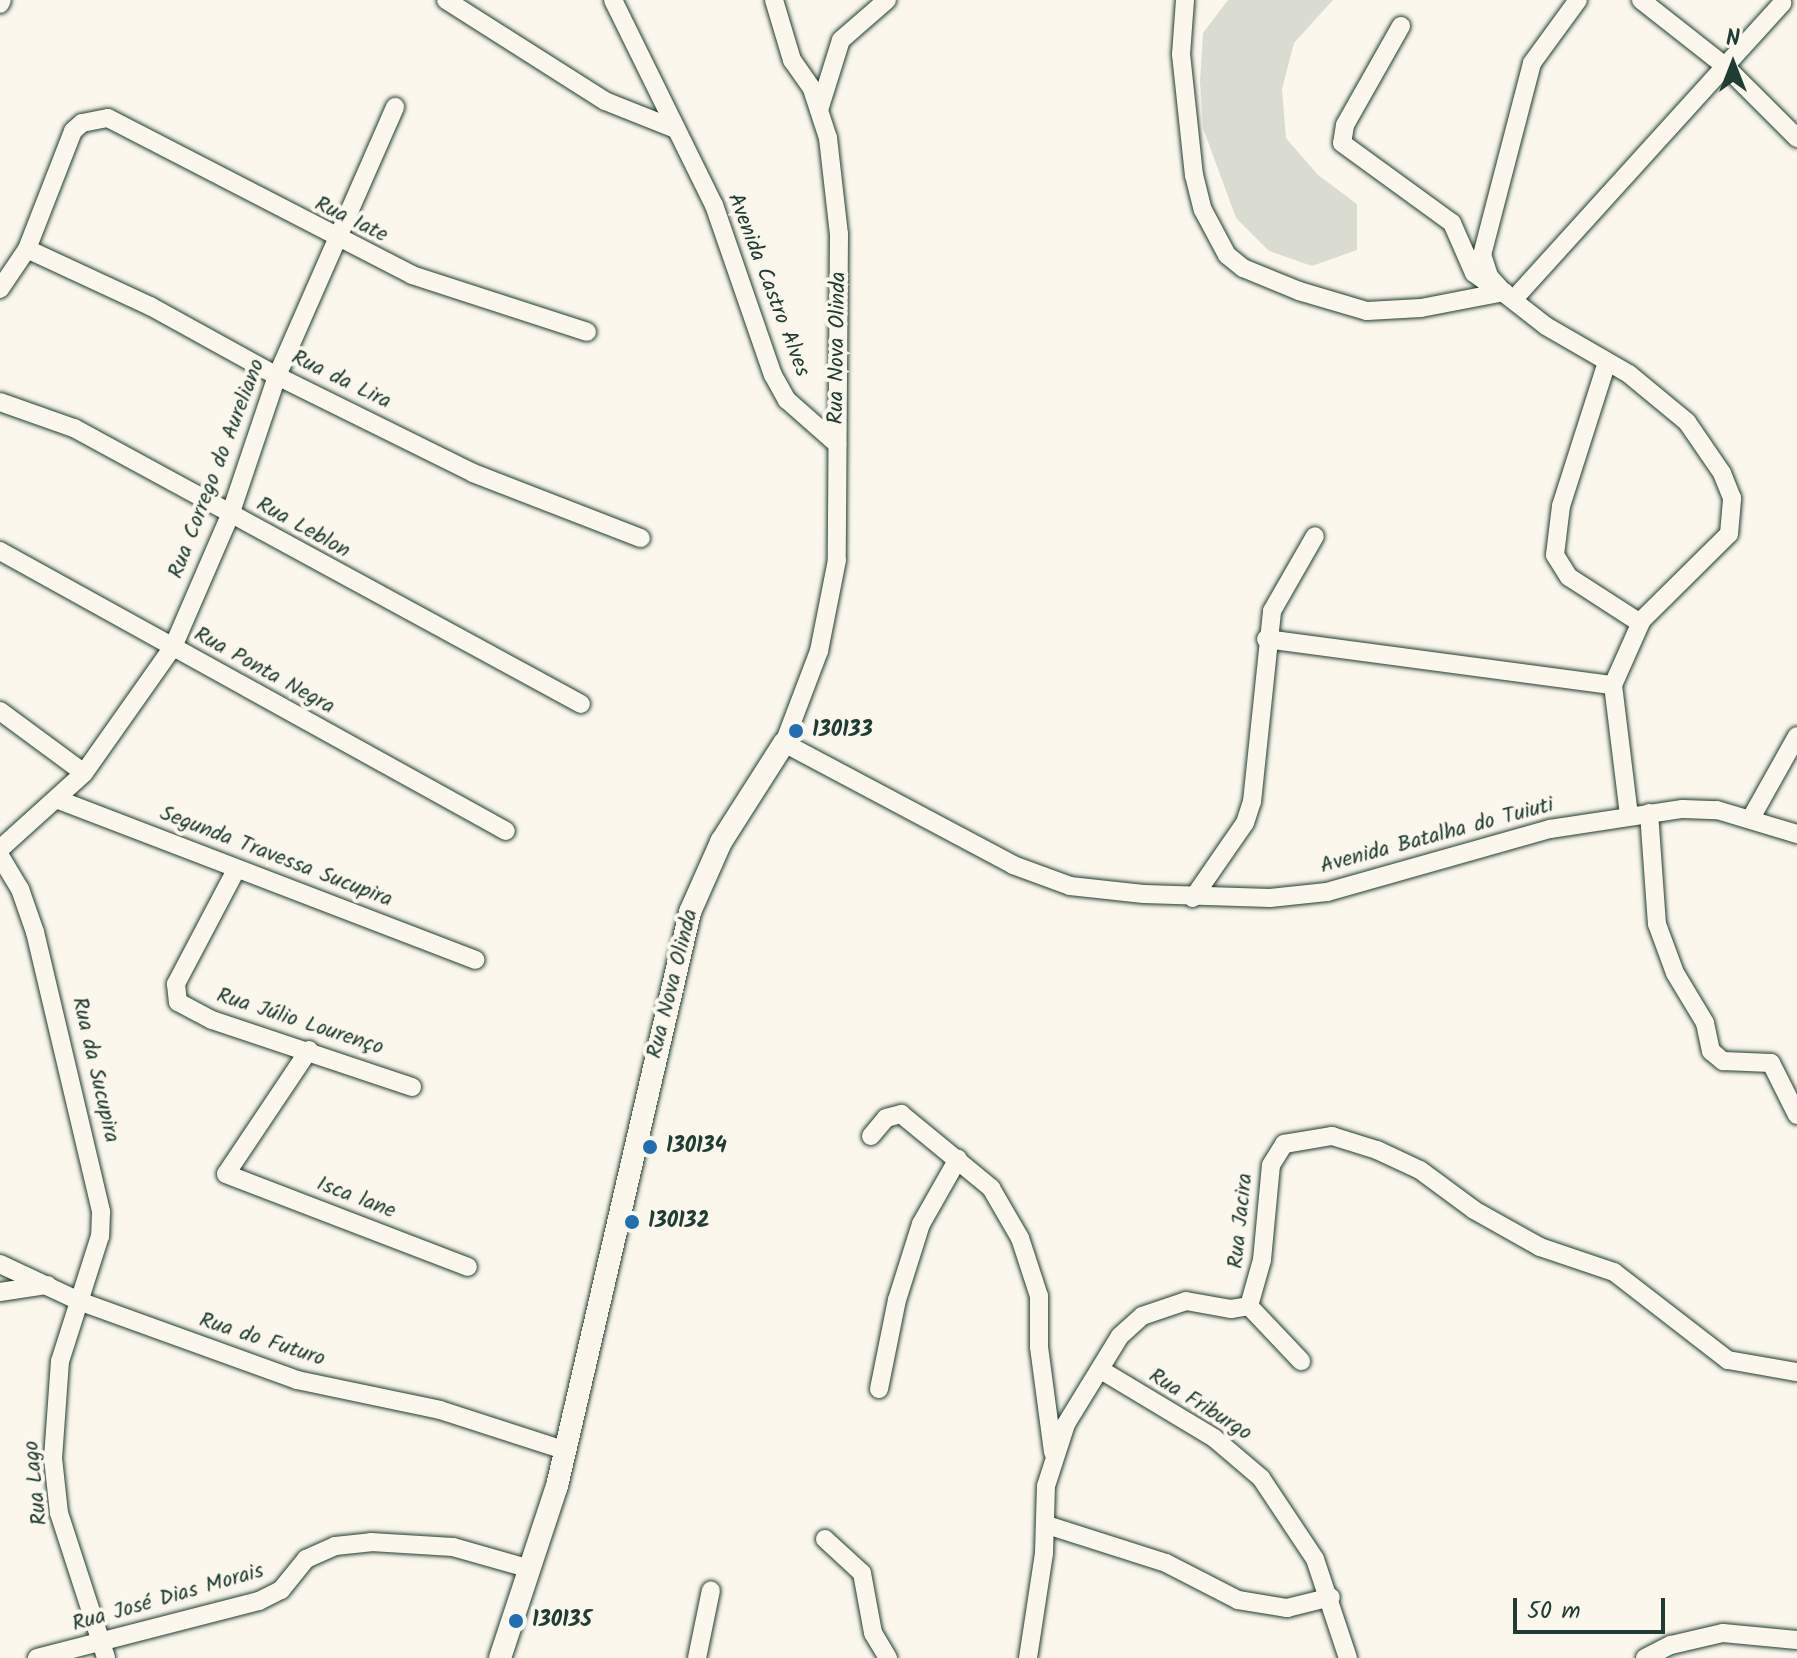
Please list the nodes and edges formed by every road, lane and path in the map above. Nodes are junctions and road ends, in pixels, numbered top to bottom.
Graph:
1 (446, 0) edge
2 (613, 0) edge
3 (774, 0) edge
4 (887, 0) edge
5 (1185, 0) edge
6 (1578, 0) edge
7 (1641, 0) edge
8 (1782, 3) dead end
9 (1401, 26) dead end
10 (1725, 66) junction
11 (395, 107) dead end
12 (819, 110) junction
13 (673, 128) junction
14 (1797, 138) edge
15 (333, 239) junction
16 (27, 249) junction
17 (0, 289) edge
18 (1506, 294) junction
19 (587, 332) dead end
20 (1607, 362) junction
21 (277, 376) junction
22 (0, 402) edge
23 (837, 444) junction
24 (230, 515) junction
25 (1315, 536) dead end
26 (641, 538) dead end
27 (0, 551) edge
28 (1640, 623) junction
29 (1266, 639) junction
30 (173, 647) junction
31 (1613, 685) junction
32 (581, 704) dead end
33 (0, 711) edge
34 (1797, 736) edge
35 (784, 743) junction
36 (84, 773) junction
37 (59, 800) junction
38 (1649, 813) junction
39 (1629, 816) junction
40 (1751, 818) junction
41 (506, 831) dead end
42 (1797, 834) edge
43 (0, 849) edge
44 (0, 856) edge
45 (236, 870) junction
46 (1193, 898) junction
47 (475, 960) dead end
48 (309, 1050) junction
49 (412, 1087) dead end
50 (1797, 1115) edge
51 (871, 1136) dead end
52 (958, 1159) junction
53 (0, 1264) edge
54 (468, 1267) dead end
55 (47, 1285) junction
56 (0, 1292) edge
57 (79, 1301) junction
58 (1249, 1306) junction
59 (1301, 1361) dead end
60 (1101, 1370) junction
61 (1797, 1372) edge
62 (879, 1389) dead end
63 (564, 1450) junction
64 (1053, 1455) junction
65 (1047, 1525) junction
66 (825, 1539) dead end
67 (531, 1569) junction
68 (711, 1590) dead end
69 (1331, 1597) junction
70 (1797, 1640) edge
71 (104, 1651) edge
72 (37, 1658) edge
73 (500, 1658) edge
74 (697, 1658) edge
75 (888, 1658) edge
76 (1028, 1658) edge
77 (1348, 1658) edge
78 (1645, 1658) edge

1 - 13 street
2 - 13 street, Avenida Castro Alves
3 - 12 street, Rua Nova Olinda
4 - 12 street
5 - 18 street
6 - 18 street
7 - 10 street
8 - 10 street
9 - 18 street
10 - 14 street
10 - 18 street
11 - 15 street, Rua Corrego do Aureliano
12 - 23 street, Rua Nova Olinda
13 - 23 street, Avenida Castro Alves
15 - 16 street, Rua Iate
15 - 19 street, Rua Iate
15 - 21 street, Rua Corrego do Aureliano
16 - 17 street
16 - 21 street, Rua da Lira
18 - 20 street
20 - 28 street
20 - 28 street
21 - 24 street, Rua Corrego do Aureliano
21 - 26 street, Rua da Lira
22 - 24 street, Rua Leblon
23 - 35 street, Rua Nova Olinda
24 - 30 street, Rua Corrego do Aureliano
24 - 32 street, Rua Leblon
25 - 29 street
27 - 30 street, Rua Ponta Negra
28 - 31 street
29 - 31 street
29 - 46 street
30 - 36 street, Rua Corrego do Aureliano
30 - 41 street, Rua Ponta Negra
31 - 39 street
33 - 36 street
34 - 40 street
35 - 46 street, Avenida Batalha do Tuiuti
35 - 63 street, Rua Nova Olinda
36 - 37 street, Rua Corrego do Aureliano
37 - 43 street, Rua Corrego do Aureliano
37 - 45 street, Segunda Travessa Sucupira
38 - 39 street, Avenida Batalha do Tuiuti
38 - 40 street, Avenida Batalha do Tuiuti
38 - 50 street
39 - 46 street, Avenida Batalha do Tuiuti
40 - 42 street, Avenida Batalha do Tuiuti
44 - 57 street, Rua da Sucupira
45 - 47 street, Segunda Travessa Sucupira
45 - 48 street, Rua Júlio Lourenço
48 - 49 street, Rua Júlio Lourenço
48 - 54 street, Isca lane
51 - 52 street
52 - 62 street
52 - 64 street
53 - 55 street, Rua do Futuro
55 - 56 street
55 - 57 street, Rua do Futuro
57 - 63 street, Rua do Futuro
57 - 71 street, Rua Lago
58 - 59 street
58 - 60 street
58 - 61 street, Rua Jacira
60 - 64 street
60 - 69 street, Rua Friburgo
63 - 67 street, Rua Nova Olinda
64 - 65 street
65 - 69 street
65 - 76 street
66 - 75 street
67 - 71 street, Rua José Dias Morais
67 - 73 street, Rua Nova Olinda
68 - 74 street
69 - 77 street, Rua Friburgo
70 - 78 street
71 - 72 street, Rua José Dias Morais

